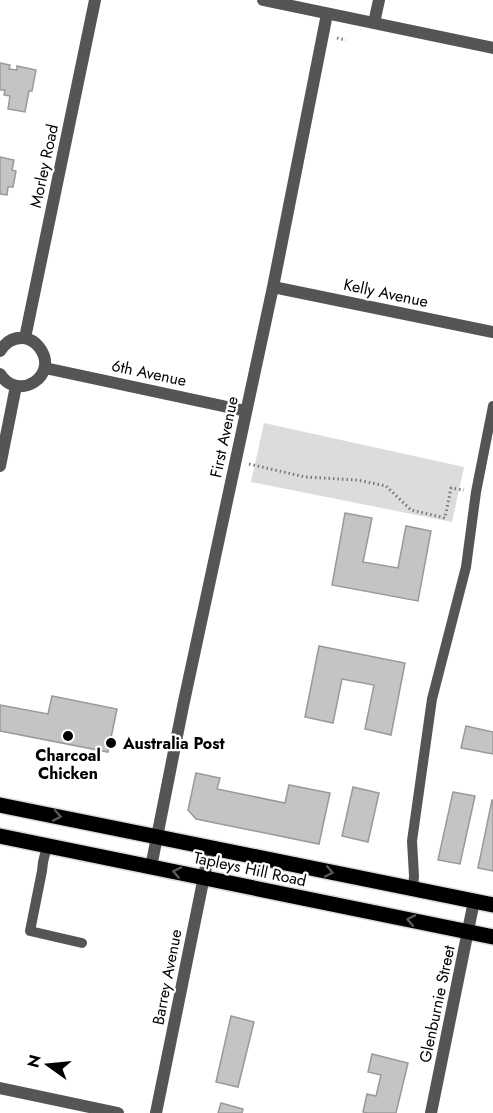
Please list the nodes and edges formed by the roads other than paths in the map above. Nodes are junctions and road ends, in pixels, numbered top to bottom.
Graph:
1 (95, 0) edge
2 (263, 0) edge
3 (379, 0) edge
4 (327, 14) junction
5 (374, 23) junction
6 (493, 48) edge
7 (273, 287) junction
8 (493, 332) edge
9 (25, 338) junction
10 (0, 351) edge
11 (45, 368) junction
12 (0, 374) edge
13 (16, 386) junction
14 (493, 406) edge
15 (246, 411) junction
16 (0, 466) edge
17 (0, 805) edge
18 (0, 836) edge
19 (157, 837) junction
20 (47, 846) junction
21 (210, 848) junction
22 (151, 867) junction
23 (204, 878) junction
24 (413, 889) junction
25 (474, 902) junction
26 (493, 905) edge
27 (469, 932) junction
28 (493, 937) edge
29 (82, 943) dead end
30 (0, 1088) edge
31 (118, 1113) edge
32 (156, 1113) edge
33 (431, 1113) edge

1 - 9 street, Morley Road
2 - 4 street
3 - 5 street
4 - 5 street
4 - 7 street, First Avenue
5 - 6 street
7 - 8 street, Kelly Avenue
7 - 15 street, First Avenue
9 - 10 street
9 - 11 street
11 - 13 street
11 - 15 street, 6th Avenue
12 - 13 street
13 - 16 street
14 - 24 lane
15 - 19 street, First Avenue
17 -> 19 main road, Tapleys Hill Road
18 - 20 main road, Tapleys Hill Road
19 - 21 main road, Tapleys Hill Road
19 - 22 street, First Avenue
20 - 22 main road, Tapleys Hill Road
20 - 29 lane
21 - 23 street, Barrey Avenue
21 -> 24 main road, Tapleys Hill Road
23 -> 22 main road, Tapleys Hill Road
27 -> 23 main road, Tapleys Hill Road
23 - 32 street, Barrey Avenue
24 - 25 main road, Tapleys Hill Road
25 - 26 main road, Tapleys Hill Road
25 - 27 street, Glenburnie Street
27 - 28 main road, Tapleys Hill Road
27 - 33 street, Glenburnie Street
30 - 31 street

